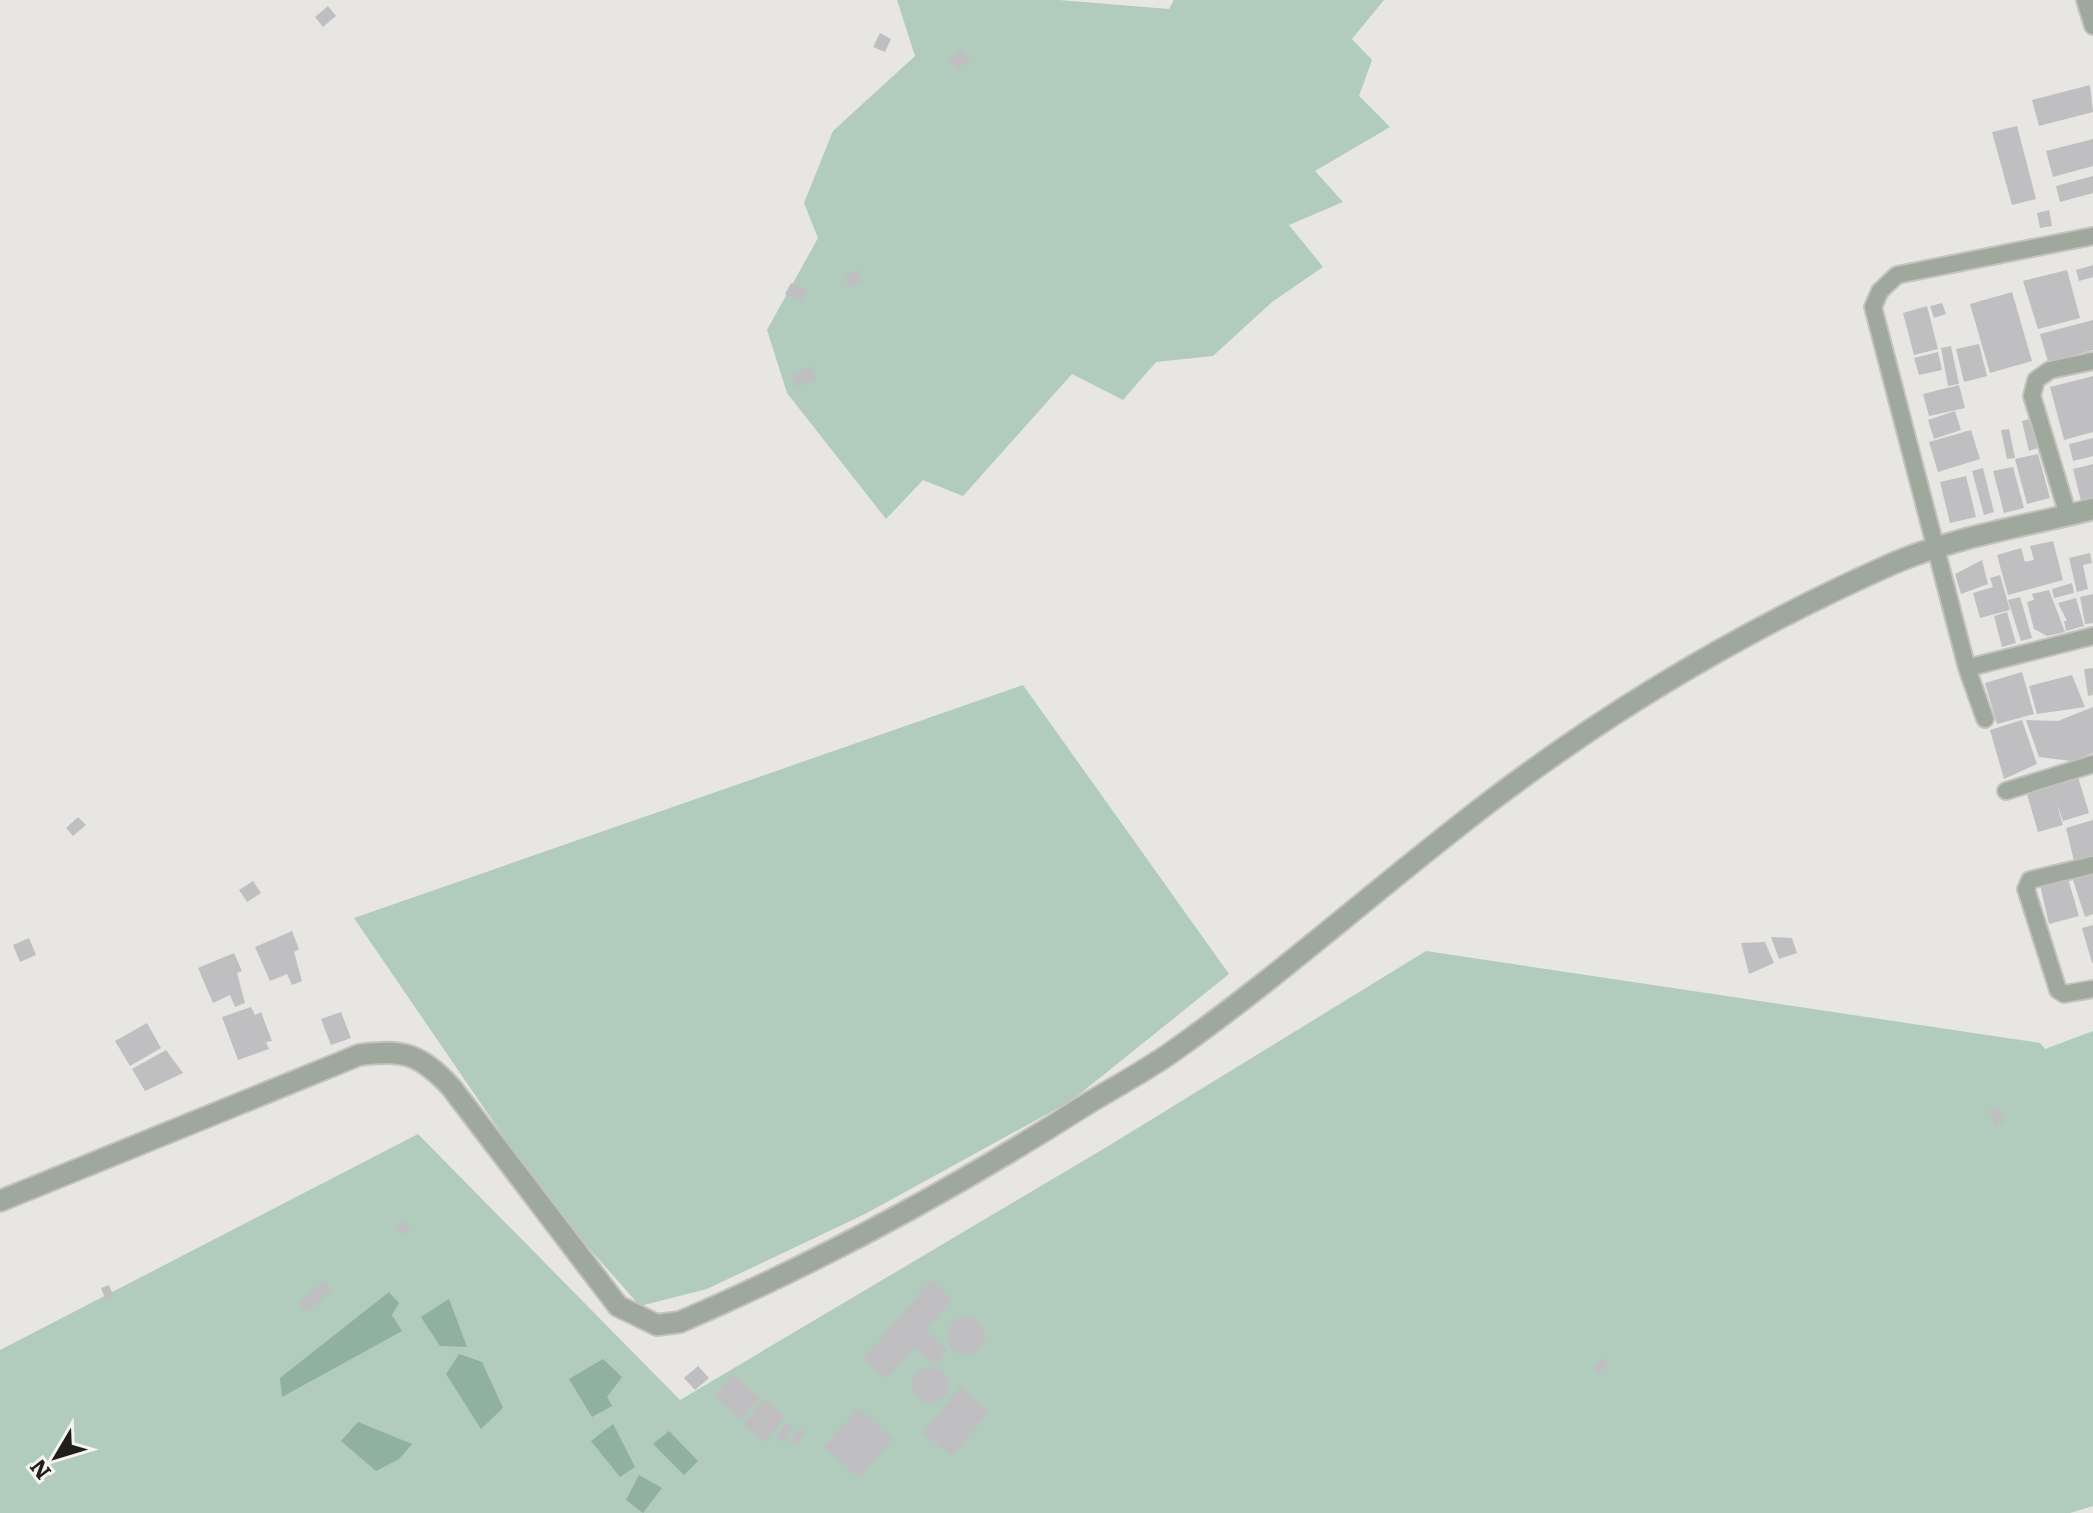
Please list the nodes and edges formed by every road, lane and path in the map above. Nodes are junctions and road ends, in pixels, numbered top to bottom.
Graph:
1 (2085, 0) edge
2 (2093, 26) edge
3 (2093, 236) edge
4 (2093, 361) edge
5 (2093, 509) edge
6 (2068, 515) junction
7 (1937, 547) junction
8 (2093, 636) edge
9 (1967, 668) junction
10 (1985, 719) dead end
11 (2093, 764) edge
12 (2006, 791) dead end
13 (2093, 865) edge
14 (2093, 989) edge
15 (0, 1201) edge

1 - 2 street
3 - 7 street
4 - 6 street
5 - 6 street
6 - 7 street
7 - 9 street
7 - 15 street
8 - 9 street
9 - 10 street
11 - 12 street
13 - 14 street

